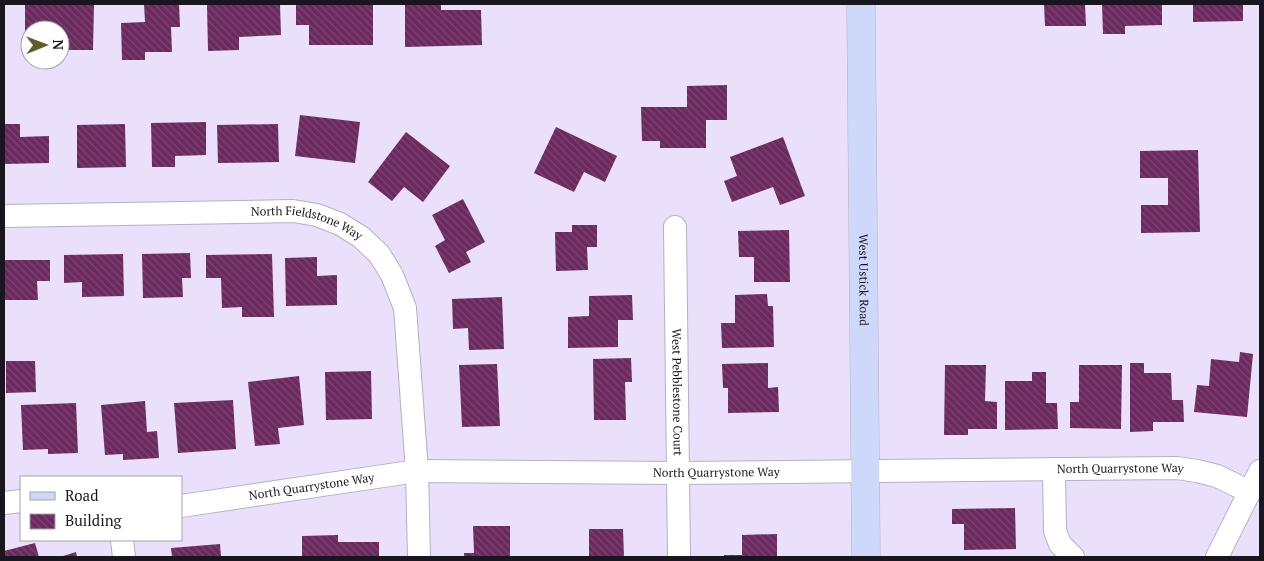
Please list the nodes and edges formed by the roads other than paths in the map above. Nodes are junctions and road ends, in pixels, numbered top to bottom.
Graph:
1 (861, 4) edge
2 (4, 216) edge
3 (675, 227) dead end
4 (1054, 469) junction
5 (417, 471) junction
6 (866, 471) junction
7 (1260, 471) edge
8 (678, 473) junction
9 (1250, 492) junction
10 (20, 501) edge
11 (4, 503) edge
12 (182, 506) edge
13 (122, 541) edge
14 (124, 557) edge
15 (419, 557) edge
16 (679, 557) edge
17 (866, 557) edge
18 (1073, 557) edge
19 (1217, 557) edge

1 - 6 main road, West Ustick Road
2 - 5 street, North Fieldstone Way
3 - 8 street, West Pebblestone Court
4 - 6 street, North Quarrystone Way
4 - 9 street, North Quarrystone Way
4 - 18 street
5 - 8 street, North Quarrystone Way
5 - 12 street, North Quarrystone Way
5 - 15 street, North Fieldstone Way
6 - 8 street, North Quarrystone Way
6 - 17 main road, West Ustick Road
7 - 9 street
8 - 16 street, West Pebblestone Court
9 - 19 street
10 - 11 street
13 - 14 street

